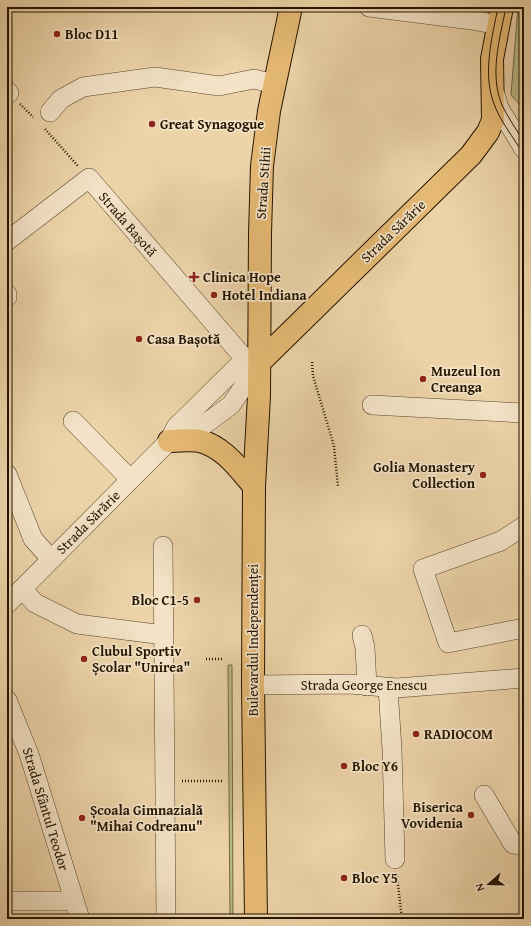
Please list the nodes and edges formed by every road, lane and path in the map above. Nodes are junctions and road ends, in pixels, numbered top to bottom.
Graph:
1 (291, 7) edge
2 (369, 7) edge
3 (500, 16) edge
4 (274, 84) junction
5 (492, 84) junction
6 (8, 92) edge
7 (43, 119) junction
8 (524, 149) edge
9 (89, 178) junction
10 (7, 241) edge
11 (252, 360) junction
12 (312, 362) dead end
13 (372, 405) dead end
14 (524, 413) edge
15 (73, 421) dead end
16 (169, 441) junction
17 (7, 474) edge
18 (130, 479) junction
19 (254, 486) junction
20 (338, 487) dead end
21 (524, 526) edge
22 (163, 546) dead end
23 (51, 559) junction
24 (22, 589) junction
25 (7, 604) edge
26 (524, 628) edge
27 (164, 635) junction
28 (362, 635) dead end
29 (206, 659) dead end
30 (222, 659) dead end
31 (524, 678) edge
32 (253, 684) junction
33 (367, 686) junction
34 (388, 688) junction
35 (7, 700) edge
36 (166, 780) junction
37 (224, 781) dead end
38 (484, 795) dead end
39 (524, 846) edge
40 (395, 859) joint
41 (7, 901) edge
42 (74, 901) junction
43 (80, 919) edge
44 (166, 919) edge
45 (256, 919) edge
46 (402, 919) edge

1 - 4 main road, Strada Stihii
2 - 3 street
3 - 5 main road, Strada Sărărie
4 - 7 street
4 - 11 main road, Strada Stihii
5 - 8 street
5 - 11 main road, Strada Sărărie
6 - 7 path, Strada Bașotă
7 - 9 path, Strada Bașotă
9 - 10 street
9 - 11 street, Strada Bașotă
11 - 16 street, Strada Sărărie
11 - 19 main road, Bulevardul Independenței
12 - 20 path
13 - 14 street
15 - 18 street
16 - 18 street, Strada Sărărie
16 - 19 main road
17 - 23 street
18 - 23 street, Strada Sărărie
19 - 32 main road, Bulevardul Independenței
21 - 26 street
22 - 27 street
23 - 24 street, Strada Sărărie
24 - 25 street, Strada Sărărie
24 - 27 street
27 - 36 street
28 - 33 street
29 - 30 path
31 - 34 street, Strada George Enescu
32 - 33 street, Strada George Enescu
32 - 45 main road, Bulevardul Independenței
33 - 34 street, Strada George Enescu
34 - 40 street
35 - 42 street, Strada Sfântul Teodor
36 - 37 path
36 - 44 street
38 - 39 street
40 - 46 path
41 - 42 street
42 - 43 street, Strada Sfântul Teodor

